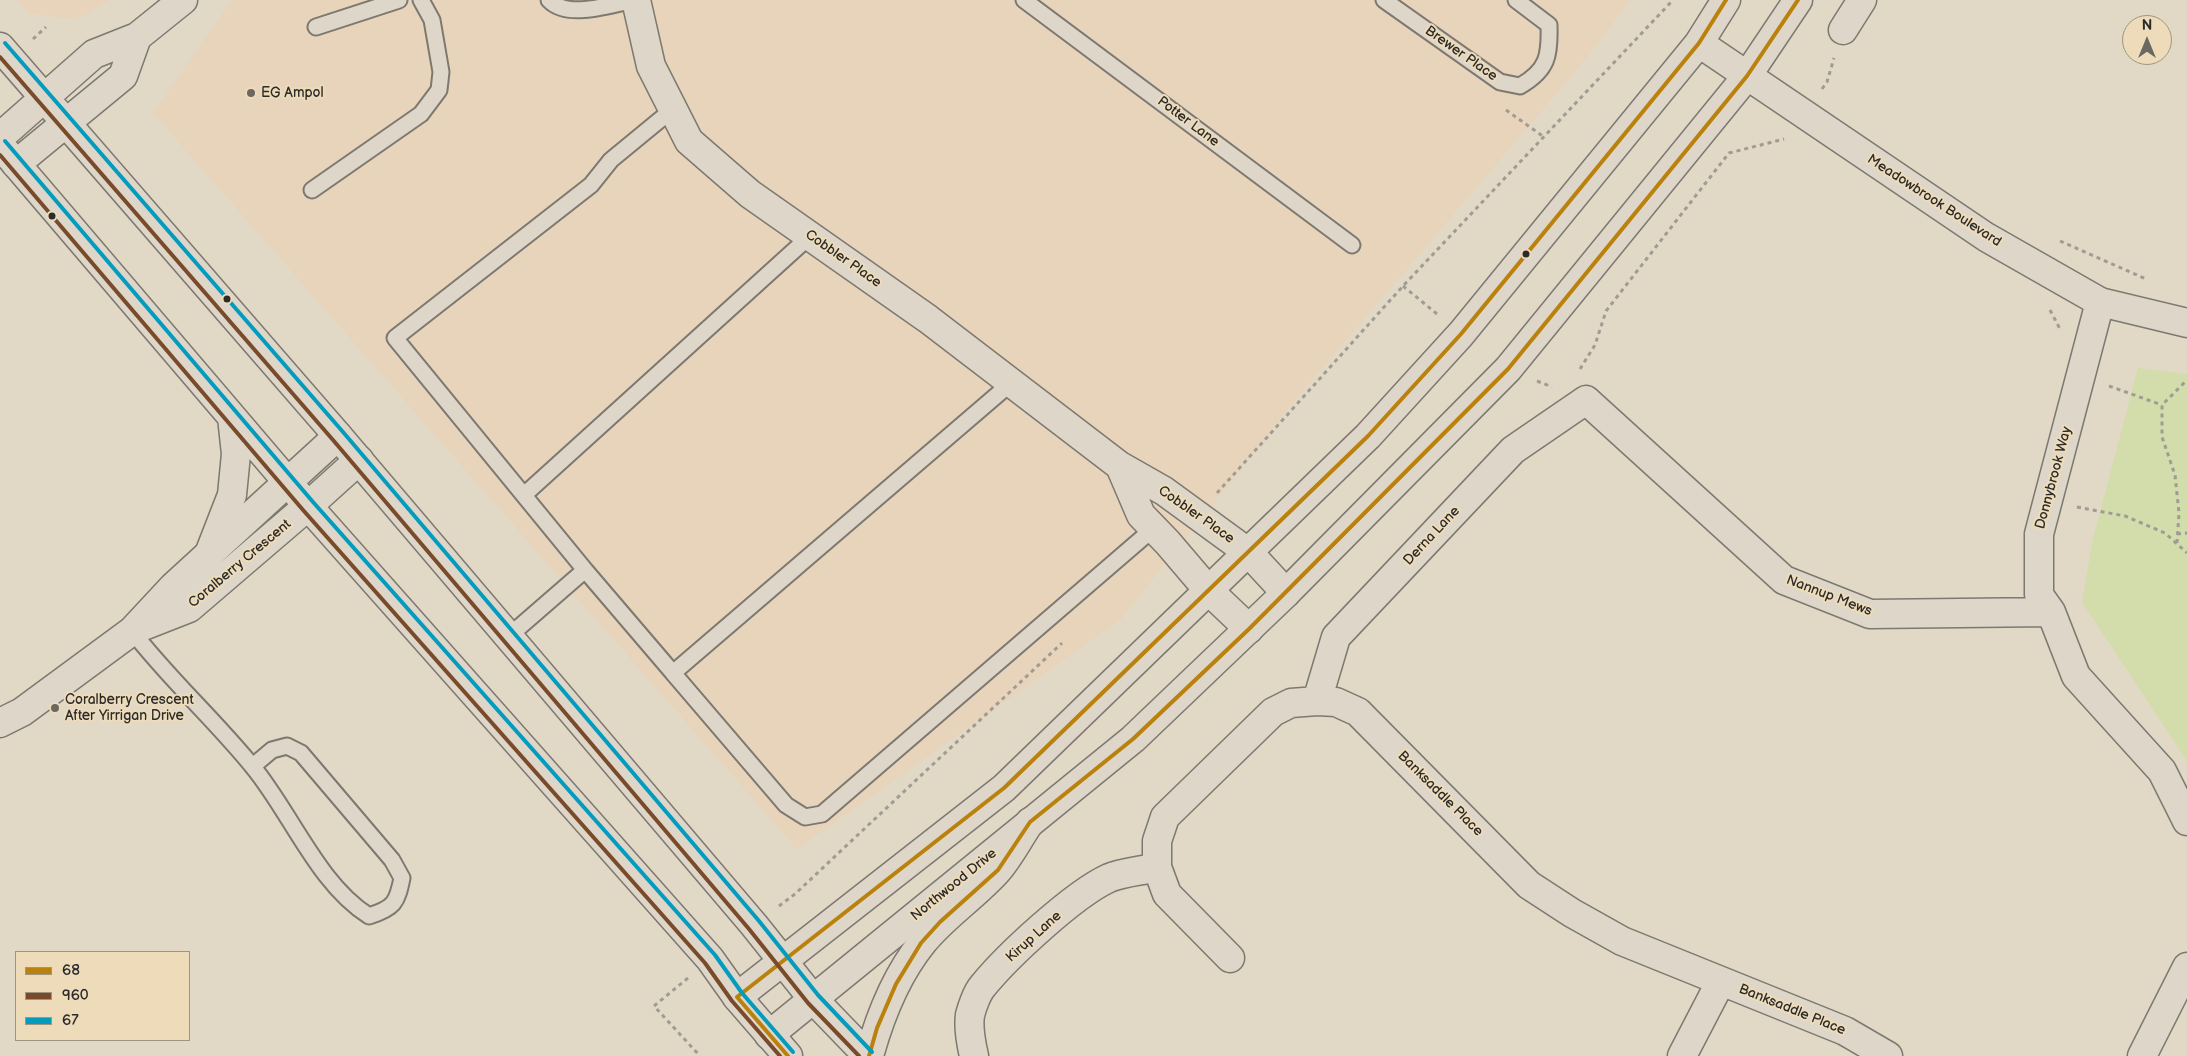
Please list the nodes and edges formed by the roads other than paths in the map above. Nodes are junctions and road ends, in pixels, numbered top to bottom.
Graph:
1 (183, 0) edge
2 (399, 0) edge
3 (422, 0) edge
4 (549, 0) edge
5 (635, 0) edge
6 (1024, 0) edge
7 (1384, 0) edge
8 (1516, 0) edge
9 (1726, 0) edge
10 (1798, 0) edge
11 (1862, 0) edge
12 (316, 27) dead end
13 (1843, 30) dead end
14 (137, 37) junction
15 (1699, 43) junction
16 (0, 47) edge
17 (1747, 76) junction
18 (45, 99) junction
19 (673, 109) junction
20 (66, 122) junction
21 (0, 138) edge
22 (8, 155) edge
23 (312, 190) dead end
24 (810, 236) junction
25 (1352, 245) dead end
26 (2100, 302) junction
27 (2187, 323) edge
28 (1011, 383) junction
29 (1581, 388) joint
30 (232, 417) junction
31 (338, 436) junction
32 (359, 460) junction
33 (1120, 466) junction
34 (287, 482) junction
35 (524, 496) junction
36 (308, 506) junction
37 (1154, 528) junction
38 (1249, 553) junction
39 (209, 554) junction
40 (585, 570) junction
41 (1208, 590) junction
42 (1286, 593) junction
43 (2051, 612) junction
44 (1248, 629) junction
45 (132, 631) junction
46 (509, 636) junction
47 (673, 673) junction
48 (1317, 701) junction
49 (0, 724) edge
50 (252, 766) junction
51 (2187, 821) edge
52 (1030, 822) junction
53 (1157, 867) junction
54 (1230, 958) dead end
55 (782, 961) junction
56 (2187, 967) edge
57 (1721, 981) junction
58 (737, 996) junction
59 (813, 999) junction
60 (769, 1035) junction
61 (2139, 1053) edge
62 (788, 1056) edge
63 (869, 1056) edge
64 (974, 1056) edge
65 (1682, 1056) edge
66 (1888, 1056) edge

1 - 14 street
2 - 12 lane
3 - 23 lane
4 - 5 lane
5 - 19 street, Cobbler Place
6 - 25 lane, Potter Lane
7 - 8 lane, Brewer Place
9 - 15 street
10 - 17 street, Northwood Drive
11 - 13 street
14 - 18 street
14 - 20 street
15 - 17 street, Meadowbrook Boulevard
15 - 38 street
16 - 18 street
17 - 26 street, Meadowbrook Boulevard
17 - 42 street, Northwood Drive
18 - 20 street
18 - 21 street
19 - 24 street, Cobbler Place
19 - 35 lane
20 - 22 street
20 - 31 street
22 - 30 street
24 - 28 street, Cobbler Place
24 - 35 lane
26 - 27 street, Meadowbrook Boulevard
26 - 43 street, Donnybrook Way
28 - 33 street, Cobbler Place
28 - 47 lane
29 - 43 street, Nannup Mews
29 - 48 street, Derna Lane
30 - 34 street
30 - 39 street
31 - 32 street
31 - 34 street, Coralberry Crescent
32 - 36 street, Coralberry Crescent
32 - 46 street
33 - 37 street, Cobbler Place
33 - 38 street, Cobbler Place
34 - 36 street
34 - 39 street, Coralberry Crescent
35 - 40 lane
36 - 45 street, Coralberry Crescent
36 - 58 street
37 - 41 street, Cobbler Place
37 - 47 lane
38 - 41 street
38 - 42 street, Cobbler Place
39 - 45 street, Coralberry Crescent
40 - 46 lane
40 - 47 lane
41 - 44 street, Cobbler Place
41 - 55 street
42 - 44 street, Northwood Drive
43 - 51 street, Donnybrook Way
44 - 52 street, Northwood Drive
45 - 49 street, Coralberry Crescent
45 - 50 lane
46 - 55 street
48 - 53 street, Banksaddle Place
48 - 57 street, Banksaddle Place
50 - 50 lane
52 - 59 street, Northwood Drive
52 - 63 street
53 - 54 street, Banksaddle Place
53 - 64 street, Kirup Lane
55 - 58 street
55 - 59 street
56 - 61 street
57 - 65 street
57 - 66 street, Banksaddle Place
58 - 60 street
59 - 60 street, Northwood Drive
59 - 63 street
60 - 62 street

